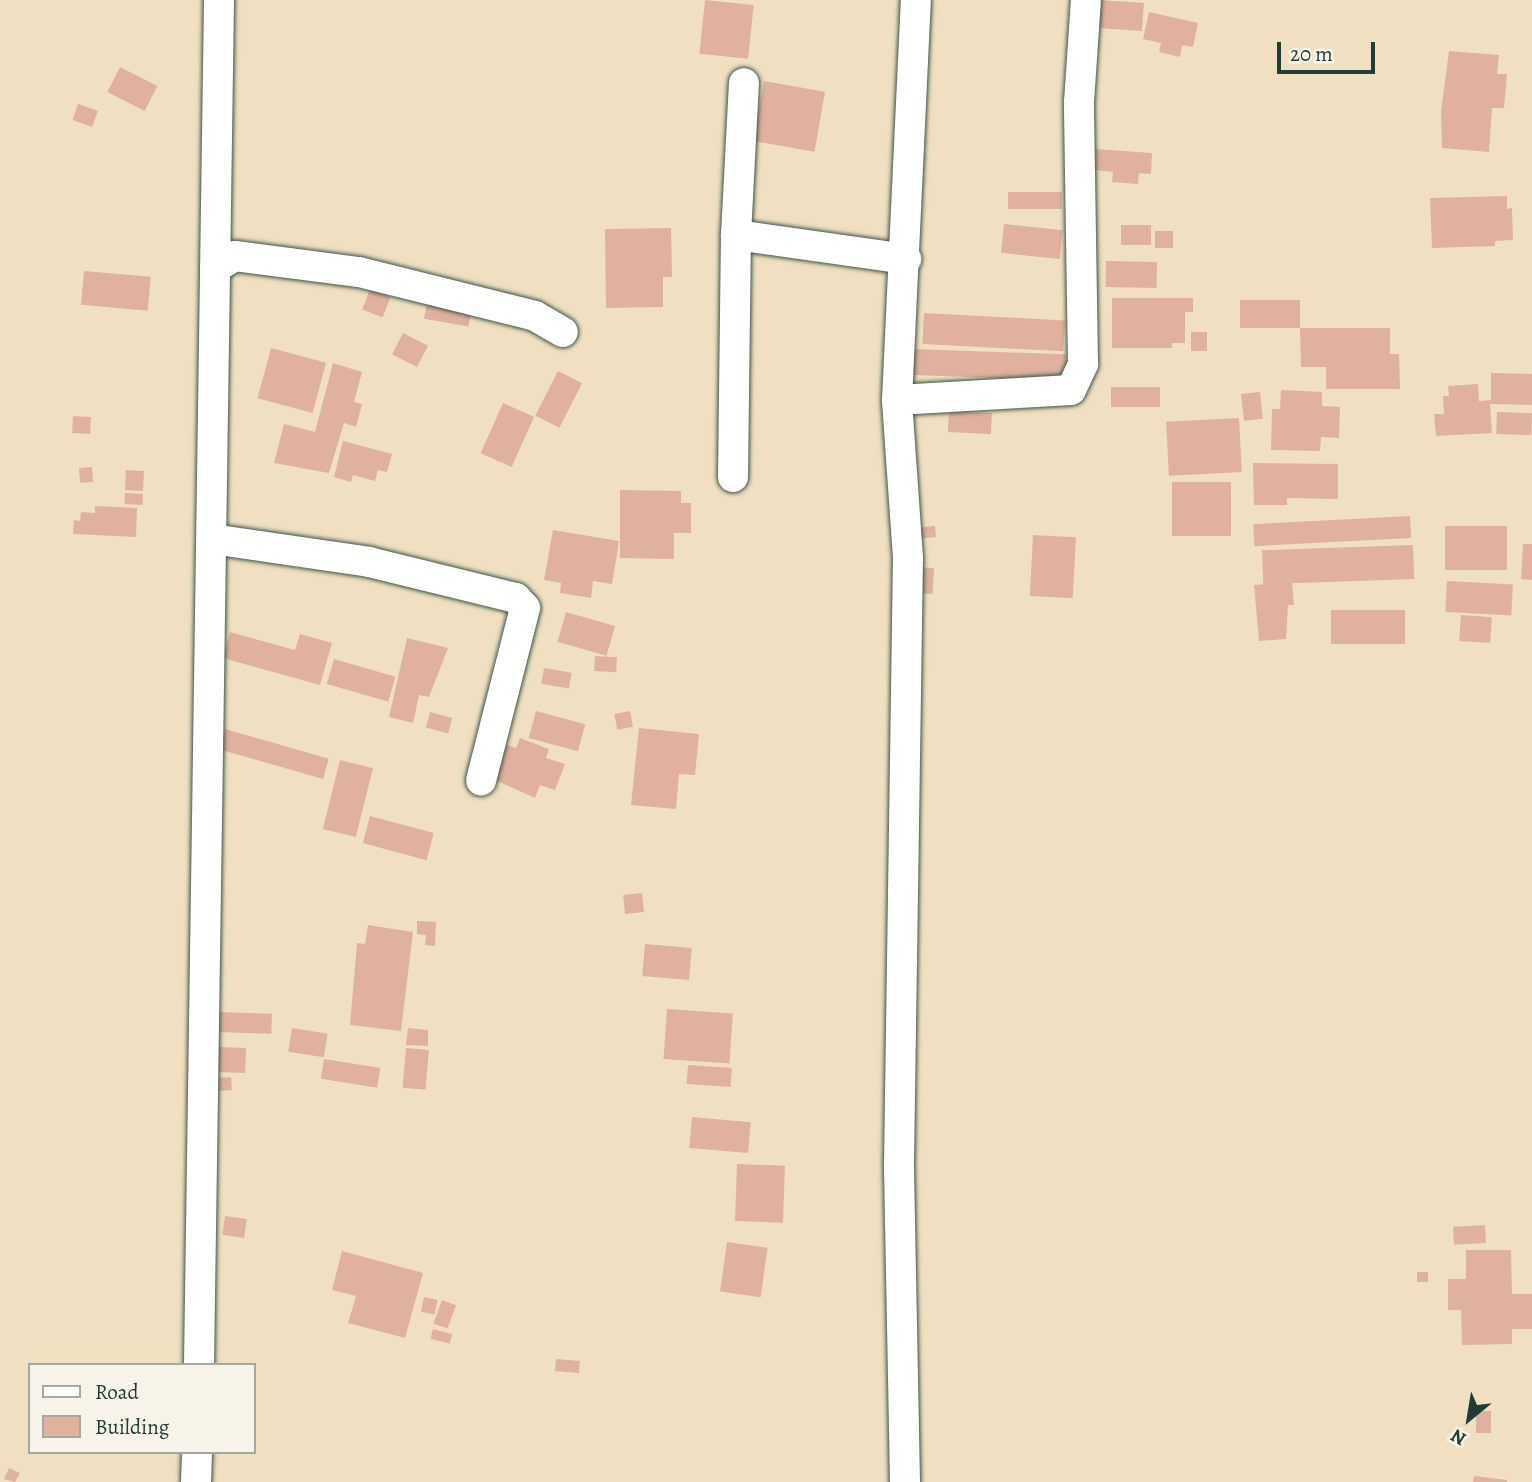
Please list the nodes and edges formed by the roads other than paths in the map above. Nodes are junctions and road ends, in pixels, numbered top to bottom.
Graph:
1 (219, 0) edge
2 (916, 0) edge
3 (1086, 0) edge
4 (744, 83) dead end
5 (736, 235) junction
6 (906, 259) junction
7 (215, 268) junction
8 (563, 332) dead end
9 (897, 400) junction
10 (733, 477) dead end
11 (212, 539) junction
12 (481, 780) dead end
13 (199, 1363) edge
14 (197, 1454) edge
15 (196, 1482) edge
16 (905, 1482) edge

1 - 7 street
2 - 6 street
3 - 9 street
4 - 5 street
5 - 6 street
5 - 10 street
6 - 9 street
7 - 8 street
7 - 11 street
9 - 16 street
11 - 12 street
11 - 13 street
14 - 15 street

